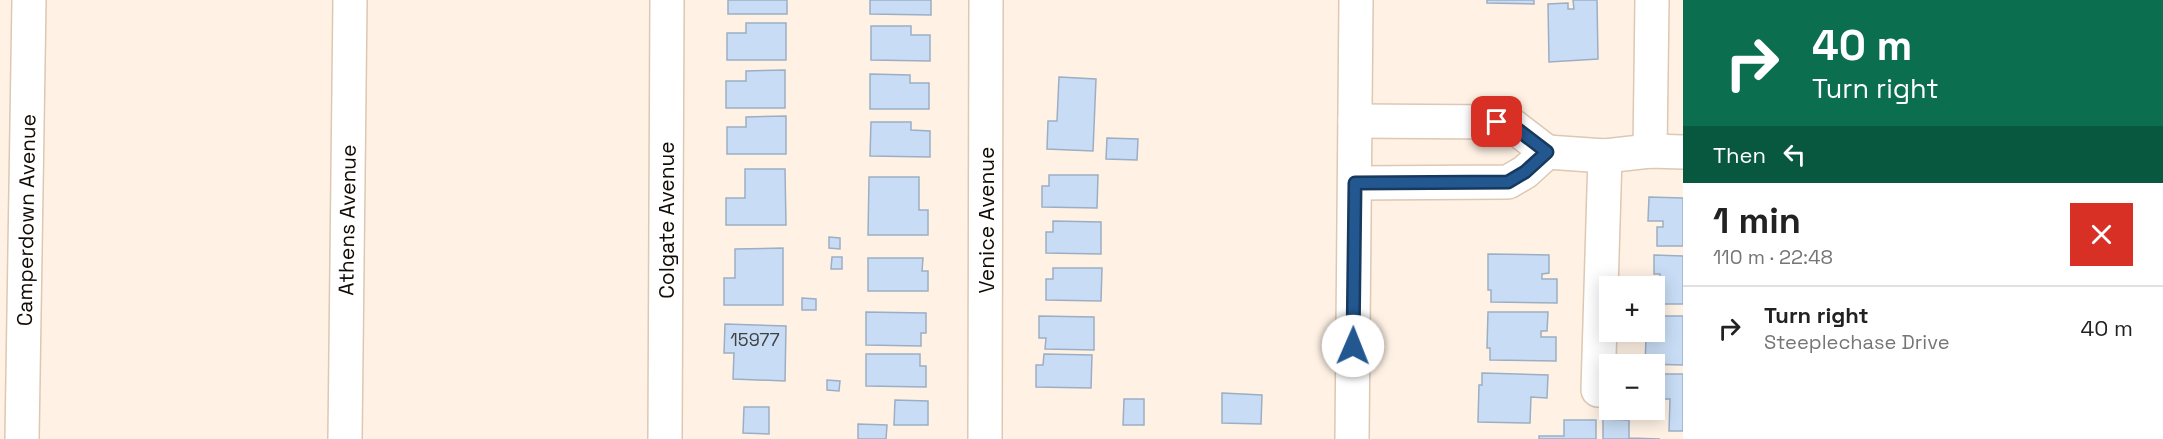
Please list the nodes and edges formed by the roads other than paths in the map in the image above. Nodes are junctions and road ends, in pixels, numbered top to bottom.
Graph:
1 (29, 0) edge
2 (350, 0) edge
3 (667, 0) edge
4 (986, 0) edge
5 (1356, 0) edge
6 (1652, 0) edge
7 (1355, 121) junction
8 (1650, 151) junction
9 (1547, 152) junction
10 (1683, 152) edge
11 (1605, 156) junction
12 (1355, 183) junction
13 (1598, 390) dead end
14 (22, 439) edge
15 (345, 439) edge
16 (666, 439) edge
17 (985, 439) edge
18 (1352, 439) edge

1 - 14 street, Camperdown Avenue
2 - 15 street, Athens Avenue
3 - 16 street, Colgate Avenue
4 - 17 street, Venice Avenue
5 - 7 street
6 - 8 street
7 - 9 street
7 - 12 street
8 - 10 street
8 - 11 street
9 - 11 street
9 - 12 street
11 - 13 street
12 - 18 street

